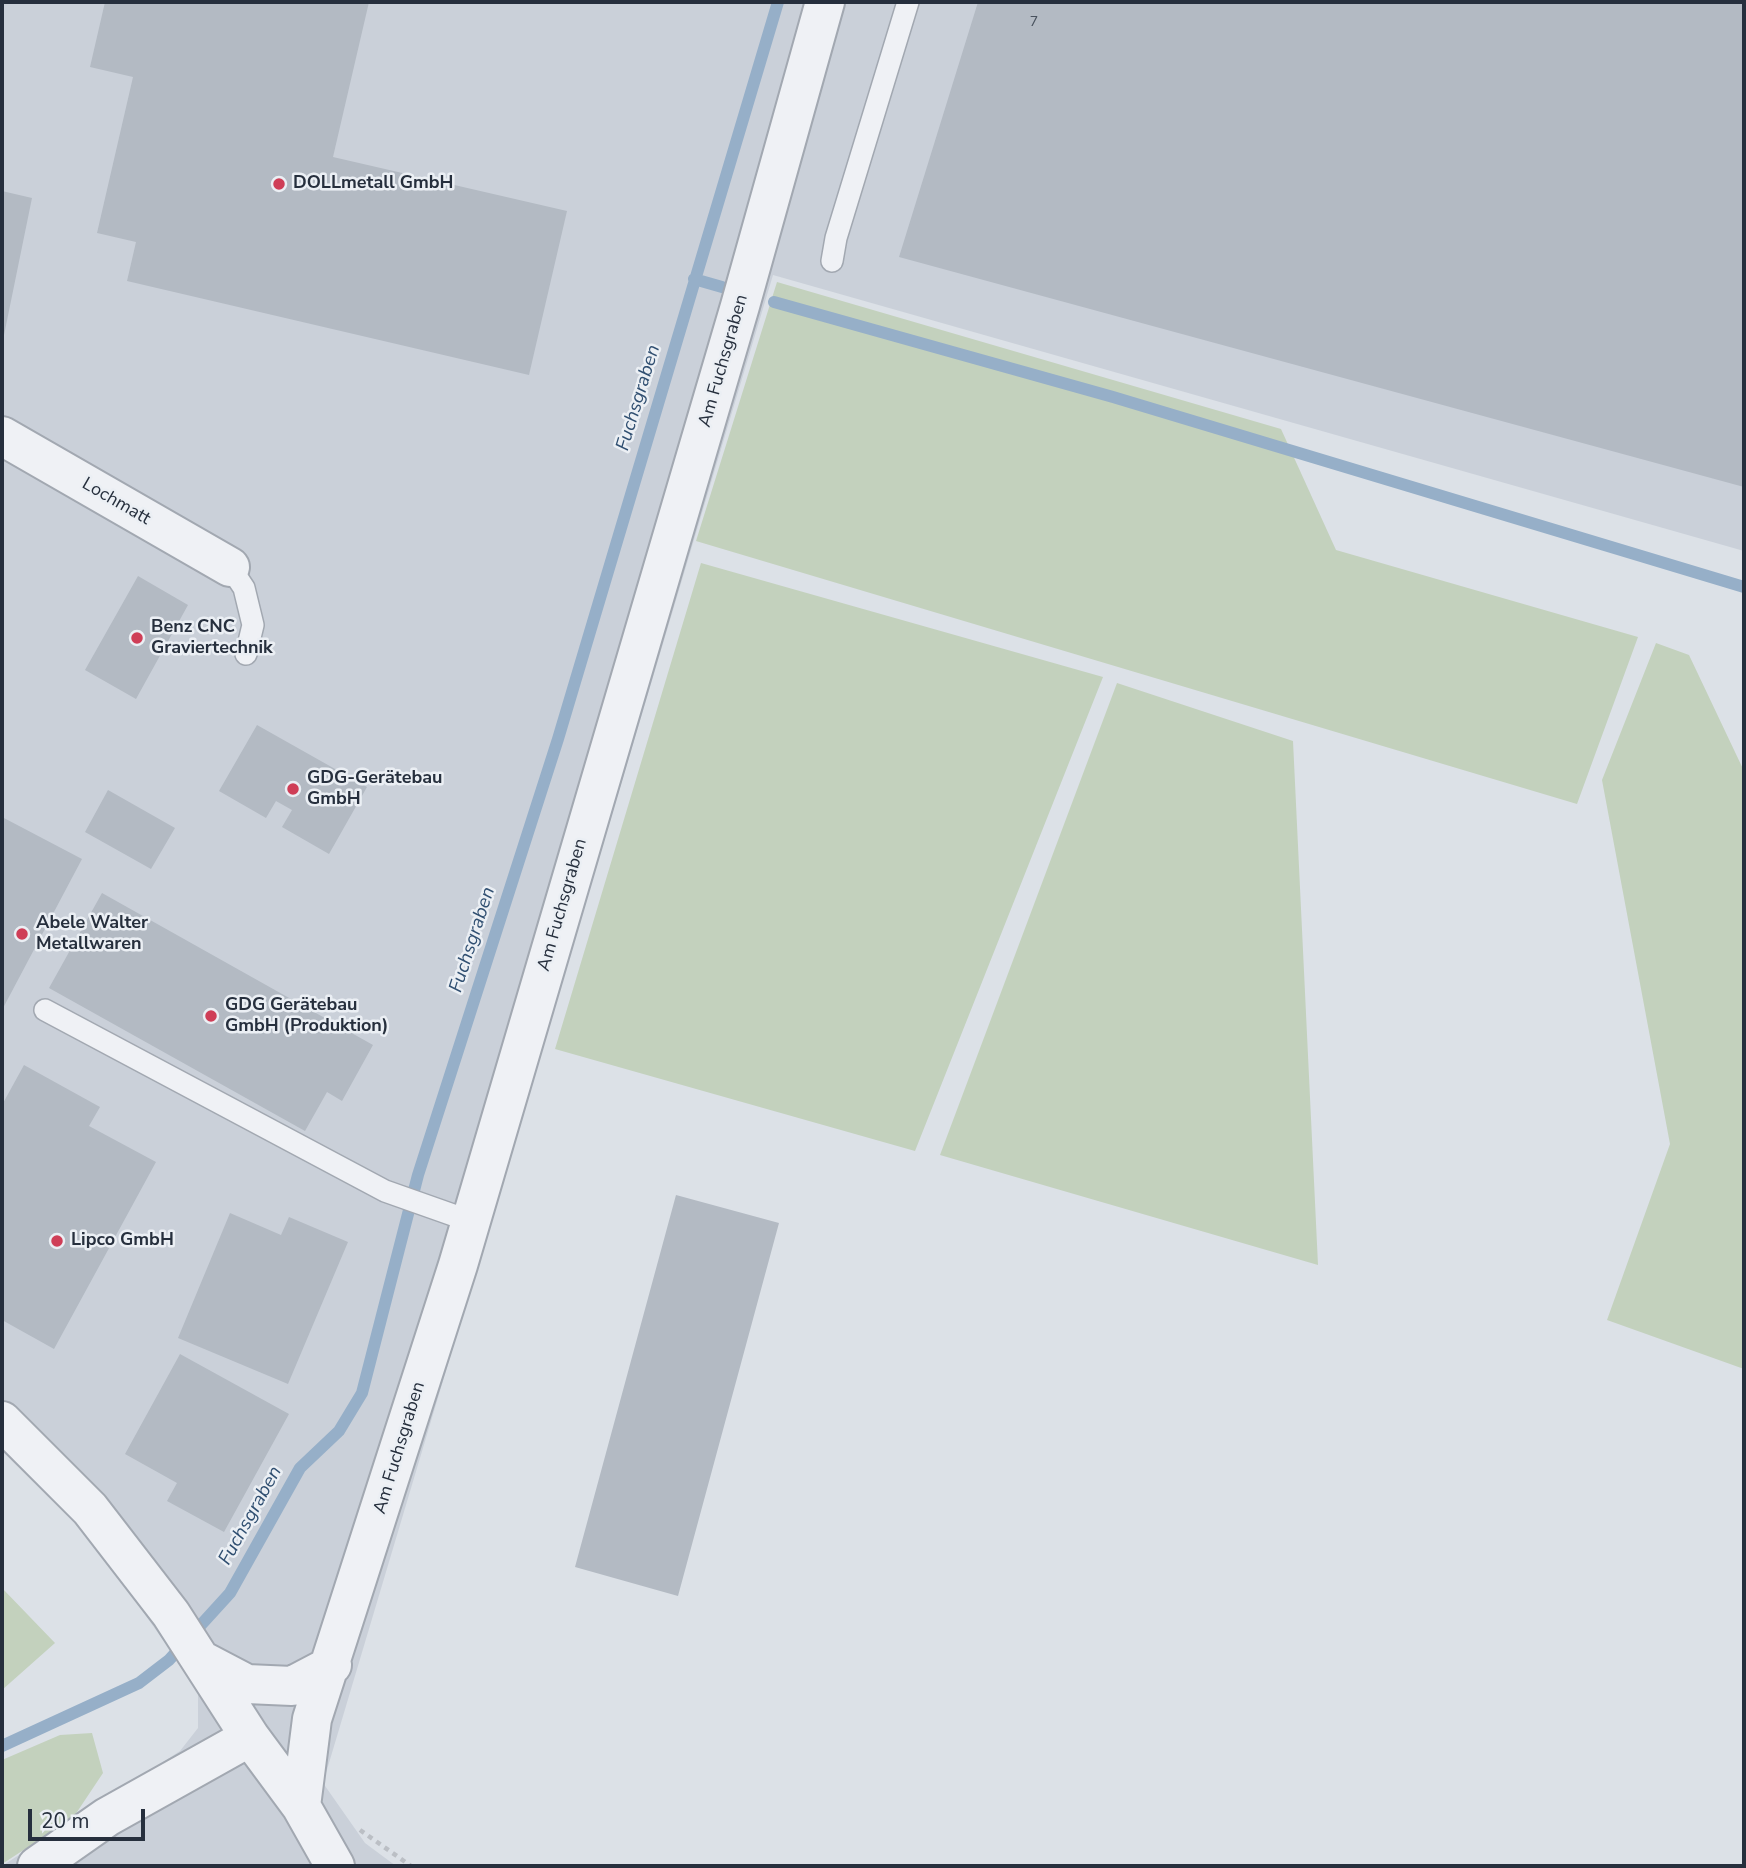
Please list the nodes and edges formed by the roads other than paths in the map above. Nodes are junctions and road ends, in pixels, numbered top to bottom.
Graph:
1 (825, 2) edge
2 (908, 2) edge
3 (832, 261) dead end
4 (2, 436) edge
5 (230, 567) joint
6 (246, 654) dead end
7 (45, 1010) dead end
8 (470, 1221) junction
9 (2, 1421) edge
10 (205, 1662) junction
11 (332, 1665) junction
12 (250, 1737) junction
13 (300, 1806) junction
14 (37, 1866) edge
15 (335, 1866) edge

1 - 8 street, Am Fuchsgraben
2 - 3 lane
4 - 5 street, Lochmatt
5 - 6 lane
7 - 8 lane
8 - 11 street, Am Fuchsgraben
9 - 10 street
10 - 11 street
10 - 12 street
11 - 13 street, Am Fuchsgraben
12 - 13 street
12 - 14 street
13 - 15 street

